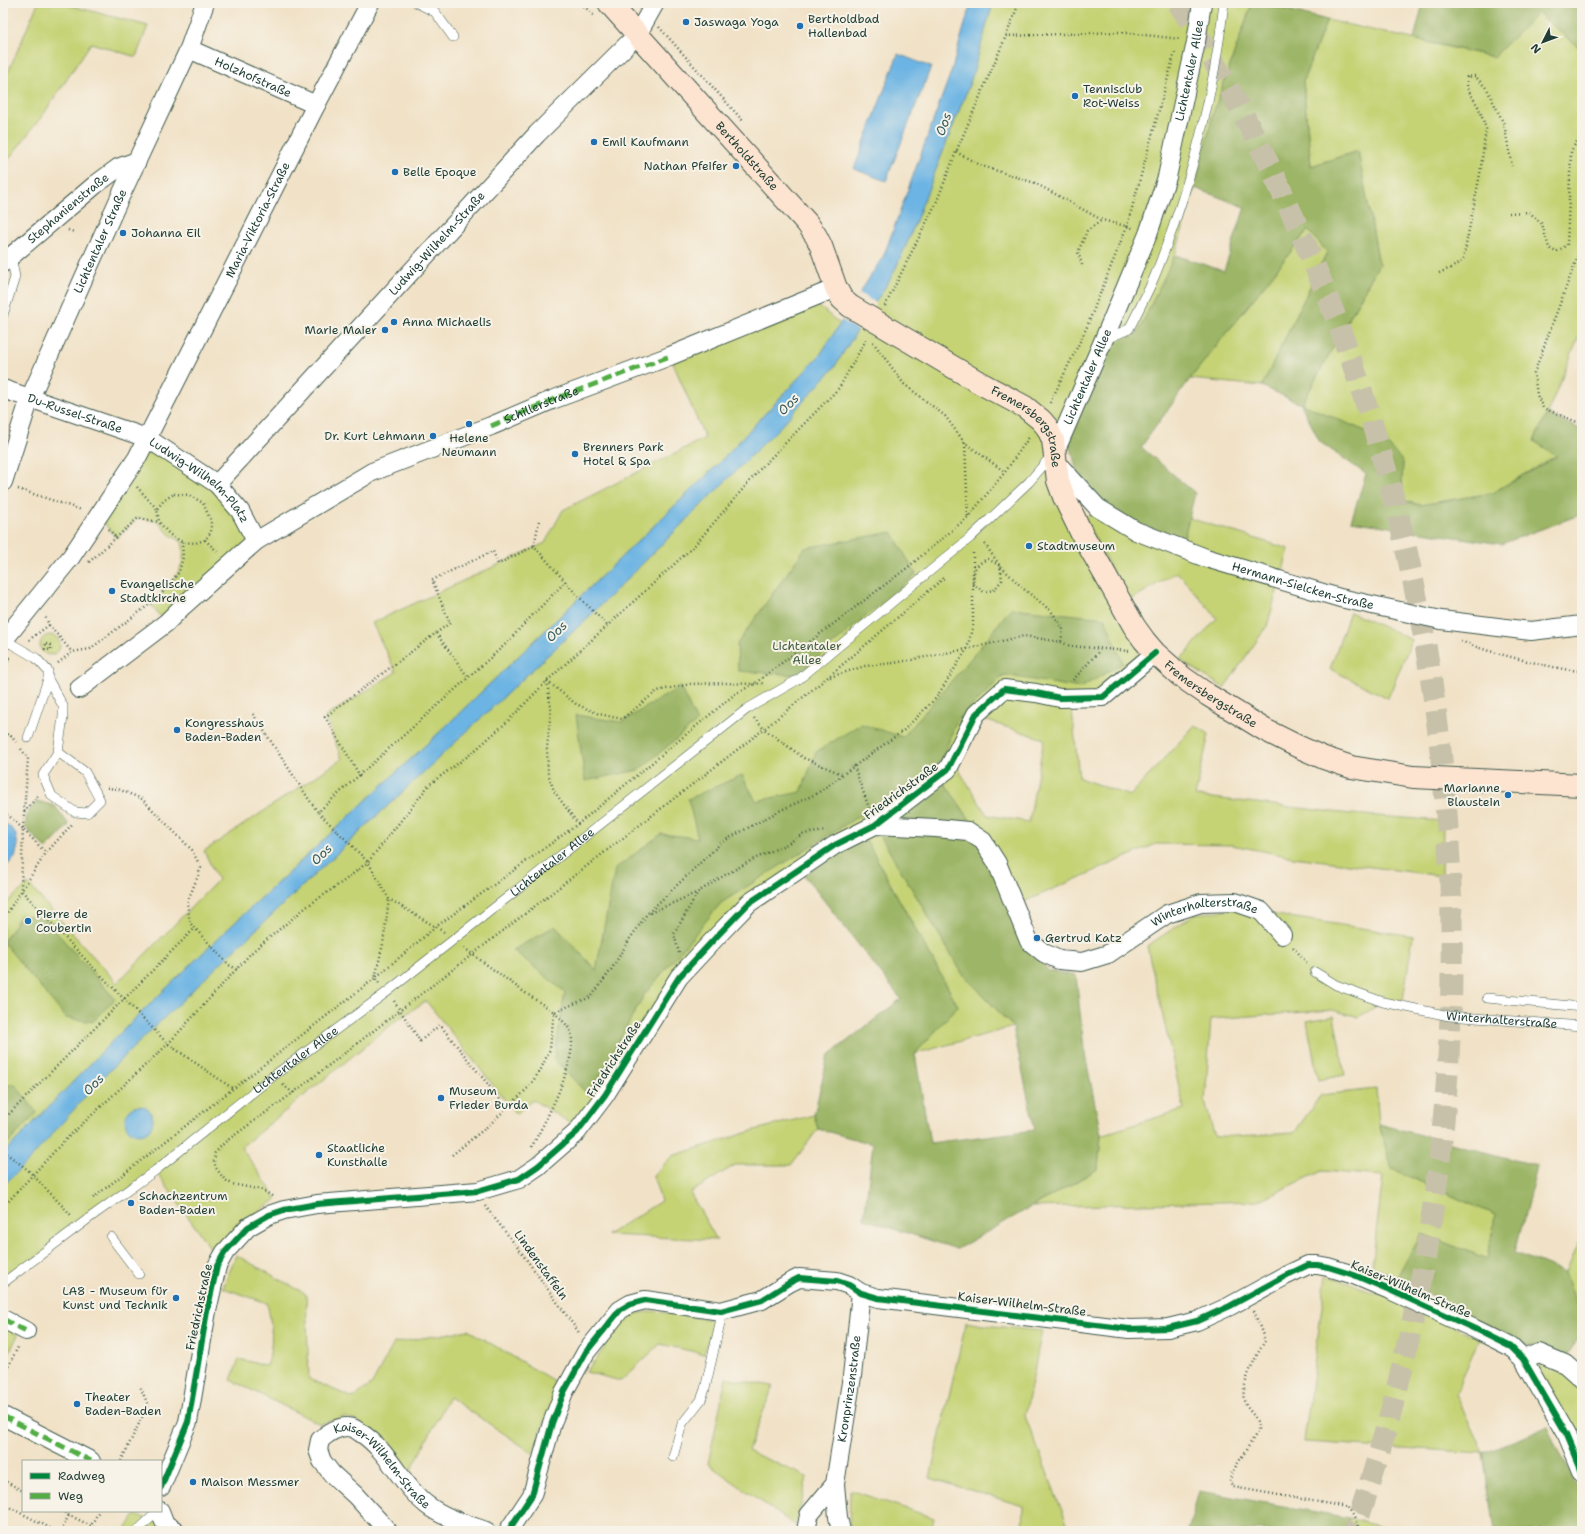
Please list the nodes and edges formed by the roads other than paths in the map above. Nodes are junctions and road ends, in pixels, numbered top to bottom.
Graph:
1 (205, 3) edge
2 (370, 3) edge
3 (417, 3) edge
4 (655, 3) edge
5 (1202, 3) edge
6 (1224, 3) edge
7 (601, 10) edge
8 (637, 35) junction
9 (453, 37) dead end
10 (190, 50) junction
11 (316, 105) junction
12 (137, 161) junction
13 (7, 260) edge
14 (836, 288) junction
15 (3, 315) edge
16 (865, 315) joint
17 (1104, 339) junction
18 (3, 389) edge
19 (30, 398) junction
20 (147, 438) junction
21 (1055, 456) junction
22 (217, 484) junction
23 (10, 485) edge
24 (256, 541) junction
25 (1582, 625) edge
26 (9, 643) edge
27 (1155, 653) junction
28 (48, 675) junction
29 (79, 689) dead end
30 (28, 738) dead end
31 (58, 752) junction
32 (1582, 784) edge
33 (875, 826) junction
34 (1282, 935) road end
35 (1315, 972) road end
36 (1486, 998) dead end
37 (1582, 1007) edge
38 (1582, 1026) edge
39 (111, 1237) dead end
40 (140, 1274) dead end
41 (3, 1284) edge
42 (862, 1293) junction
43 (721, 1310) junction
44 (3, 1319) edge
45 (26, 1331) road end
46 (1523, 1360) junction
47 (1582, 1379) edge
48 (3, 1416) edge
49 (673, 1457) dead end
50 (89, 1460) edge
51 (1582, 1471) edge
52 (836, 1484) junction
53 (162, 1485) edge
54 (158, 1512) edge
55 (159, 1512) edge
56 (137, 1531) edge
57 (176, 1531) edge
58 (388, 1531) edge
59 (486, 1531) edge
60 (508, 1531) edge
61 (806, 1531) edge
62 (841, 1531) edge

1 - 10 street, Lichtentaler Straße
2 - 11 street, Maria-Viktoria-Straße
3 - 9 lane
4 - 8 street, Ludwig-Wilhelm-Straße
5 - 17 street, Lichtentaler Allee
6 - 17 lane
7 - 8 main road, Bertholdstraße
8 - 14 main road, Bertholdstraße
8 - 22 street, Ludwig-Wilhelm-Straße
10 - 11 street, Holzhofstraße
10 - 12 street, Lichtentaler Straße
11 - 20 street, Maria-Viktoria-Straße
12 - 13 street, Stephanienstraße
12 - 19 street, Lichtentaler Straße
13 - 15 lane
14 - 16 main road, Bertholdstraße
14 - 24 street, Schillerstraße
16 - 21 main road, Fremersbergstraße
17 - 21 street, Lichtentaler Allee
18 - 19 street, Du-Russel-Straße
19 - 20 street, Du-Russel-Straße
19 - 23 street, Lichtentaler Straße
20 - 22 street, Ludwig-Wilhelm-Platz
20 - 26 street, Ludwig-Wilhelm-Platz
21 - 25 street, Hermann-Sielcken-Straße
21 - 27 main road, Fremersbergstraße
21 - 41 lane, Lichtentaler Allee
22 - 24 street, Ludwig-Wilhelm-Platz
24 - 29 street
26 - 28 lane
27 - 32 main road, Fremersbergstraße
27 - 33 street, Friedrichstraße
28 - 30 lane
28 - 31 lane
31 - 31 lane
33 - 34 street, Winterhalterstraße
33 - 53 street, Friedrichstraße
35 - 38 lane, Winterhalterstraße
36 - 37 lane
39 - 40 lane
42 - 43 street, Kaiser-Wilhelm-Straße
42 - 46 street, Kaiser-Wilhelm-Straße
42 - 52 street, Kronprinzenstraße
43 - 49 lane
43 - 60 street, Kaiser-Wilhelm-Straße
44 - 45 street
46 - 47 street
46 - 51 street, Kaiser-Wilhelm-Straße
48 - 50 street
52 - 61 street
52 - 62 street, Kronprinzenstraße
54 - 56 lane
55 - 57 street
58 - 59 street, Kaiser-Wilhelm-Straße

